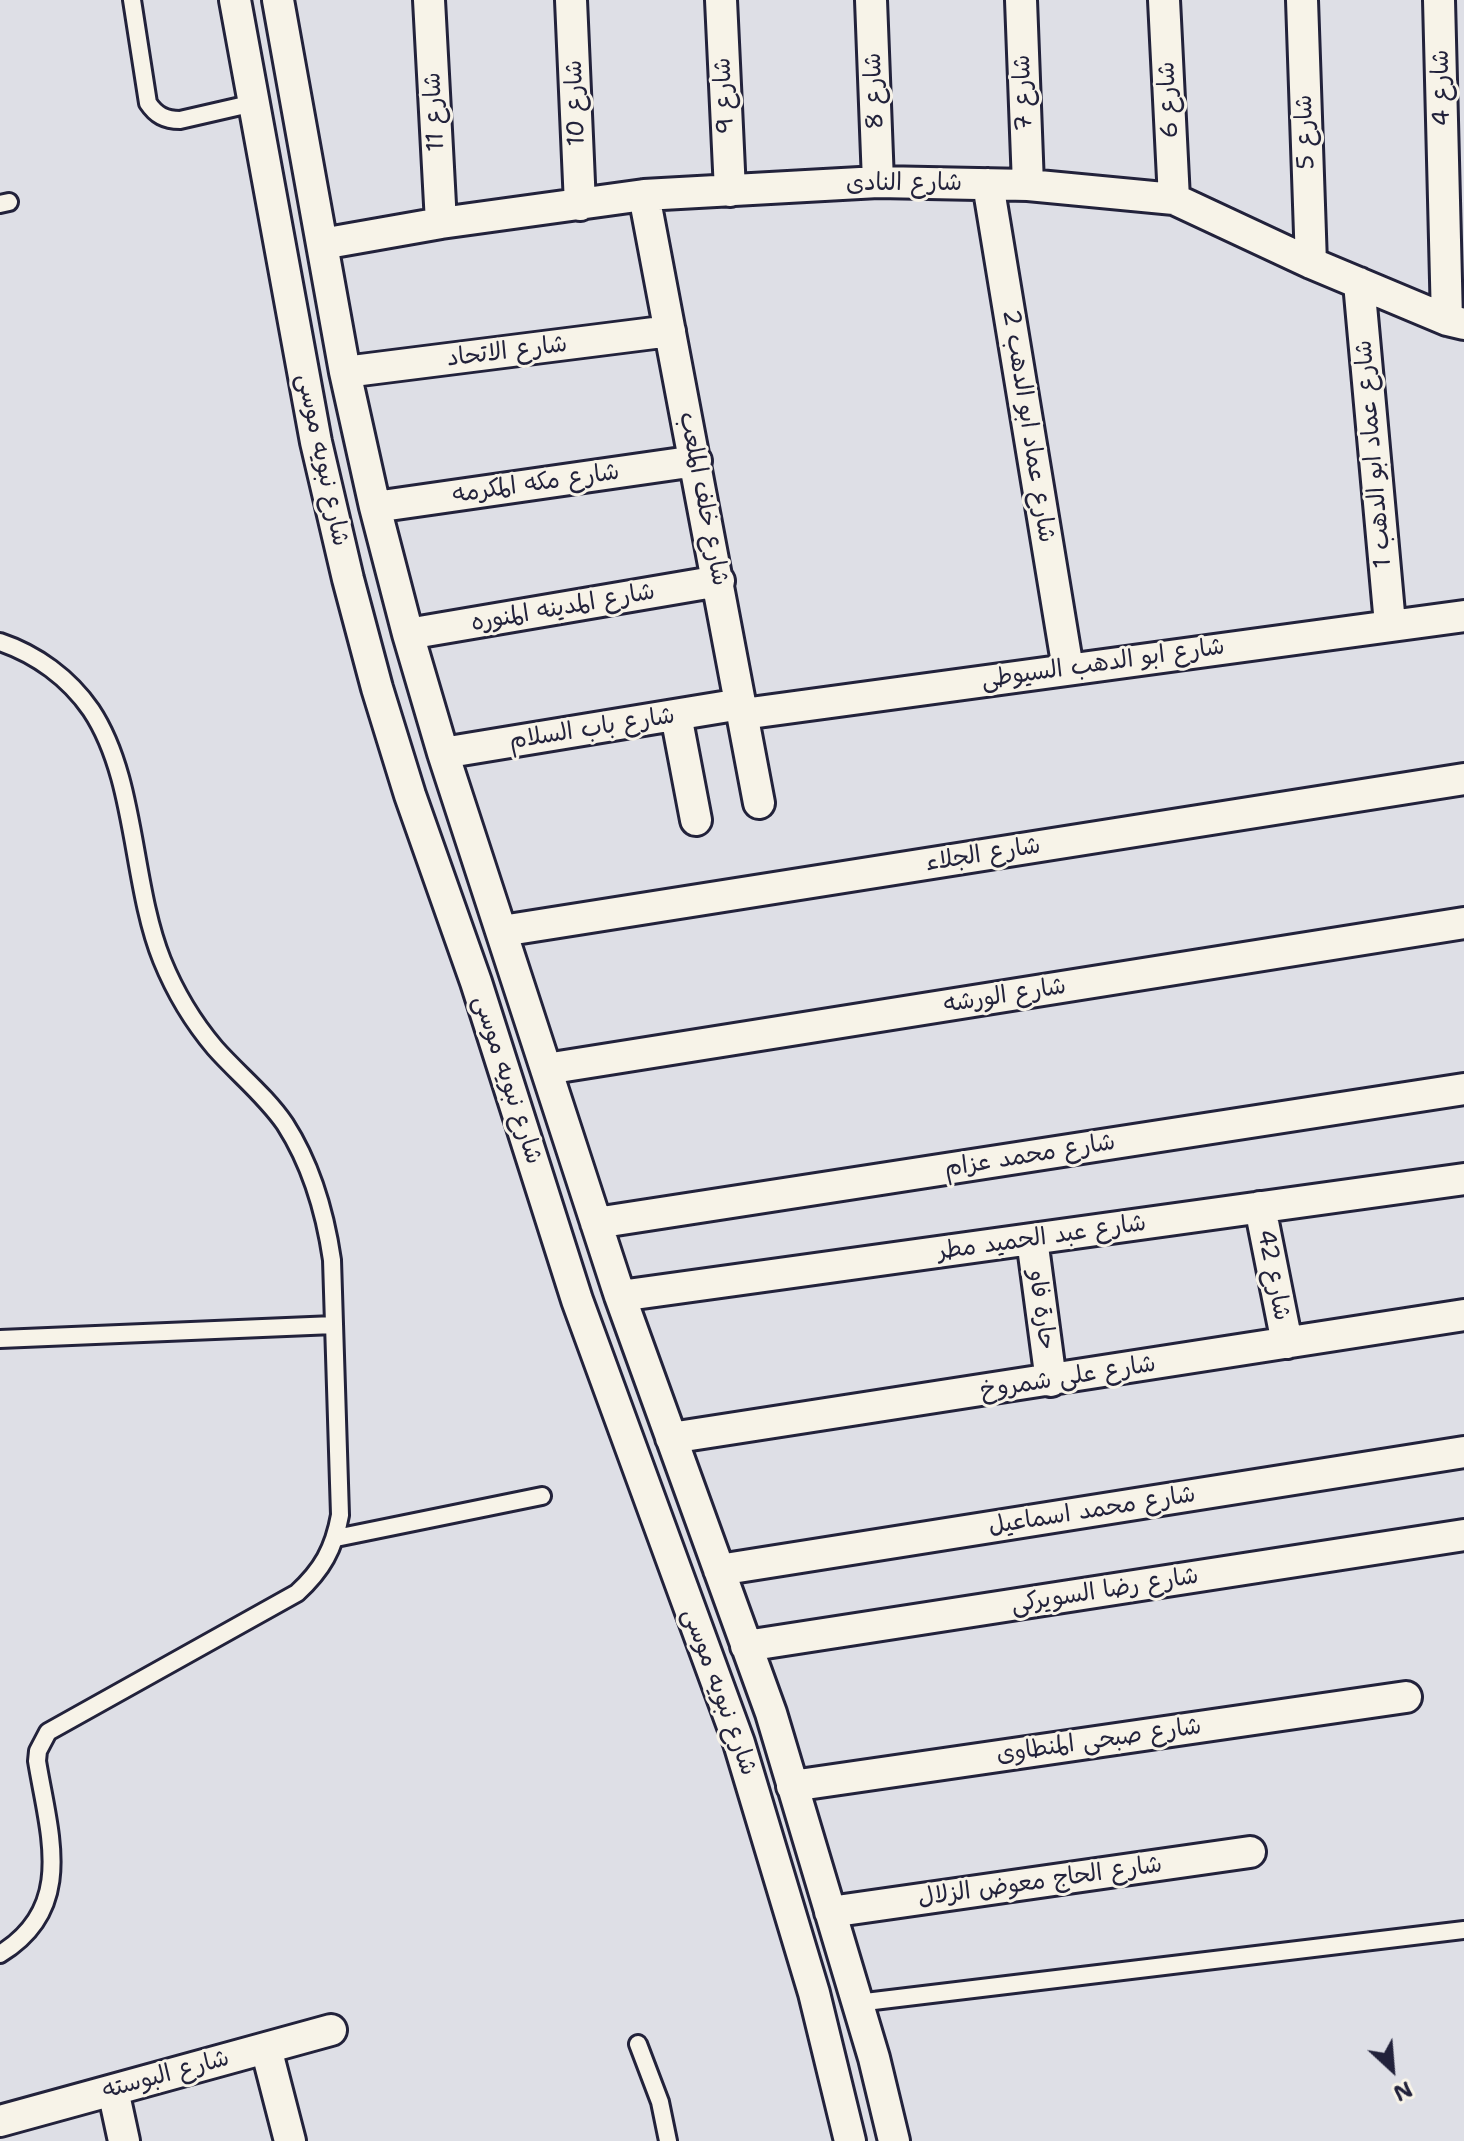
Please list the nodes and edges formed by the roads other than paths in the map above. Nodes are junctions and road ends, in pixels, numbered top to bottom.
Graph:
1 (132, 0) edge
2 (235, 0) edge
3 (278, 0) edge
4 (429, 0) edge
5 (571, 0) edge
6 (721, 0) edge
7 (871, 0) edge
8 (1021, 0) edge
9 (1164, 0) edge
10 (1302, 0) edge
11 (1439, 0) edge
12 (254, 103) junction
13 (878, 182) junction
14 (988, 184) junction
15 (1028, 185) junction
16 (730, 191) junction
17 (644, 195) junction
18 (1174, 199) junction
19 (580, 205) junction
20 (441, 223) junction
21 (322, 244) junction
22 (1311, 263) junction
23 (1359, 283) junction
24 (1456, 322) edge
25 (670, 331) junction
26 (345, 372) junction
27 (696, 461) junction
28 (375, 507) junction
29 (719, 581) junction
30 (1464, 616) edge
31 (1390, 624) junction
32 (408, 634) junction
33 (0, 642) edge
34 (1068, 669) junction
35 (742, 709) junction
36 (676, 715) junction
37 (443, 753) junction
38 (1464, 779) edge
39 (759, 803) dead end
40 (696, 820) dead end
41 (1464, 923) edge
42 (502, 931) junction
43 (546, 1069) junction
44 (1464, 1089) edge
45 (1464, 1179) edge
46 (1260, 1207) junction
47 (596, 1223) junction
48 (1032, 1239) junction
49 (620, 1296) junction
50 (1464, 1315) edge
51 (334, 1325) junction
52 (0, 1339) edge
53 (1287, 1343) junction
54 (1051, 1381) junction
55 (671, 1438) junction
56 (1464, 1452) edge
57 (542, 1496) dead end
58 (1464, 1535) edge
59 (336, 1538) junction
60 (719, 1570) junction
61 (746, 1646) junction
62 (1406, 1697) dead end
63 (792, 1786) junction
64 (1250, 1852) dead end
65 (830, 1912) junction
66 (1464, 1930) edge
67 (0, 1954) edge
68 (857, 2003) junction
69 (331, 2030) dead end
70 (638, 2044) dead end
71 (266, 2048) junction
72 (113, 2090) junction
73 (0, 2121) edge
74 (124, 2141) edge
75 (290, 2141) edge
76 (668, 2141) edge
77 (850, 2141) edge
78 (894, 2141) edge

1 - 12 lane
2 - 12 street, شارع نبويه موسى
3 - 21 street, شارع نبويه موسى
4 - 20 street, شارع 11
5 - 19 street, شارع 10
6 - 16 street, شارع 9
7 - 13 street, شارع 8
8 - 15 street, شارع 7
9 - 18 street, شارع 6
10 - 22 street, شارع 5
11 - 24 street, شارع 4
12 - 77 street, شارع نبويه موسى
13 - 14 street, شارع النادى
13 - 16 street, شارع النادى
14 - 15 street, شارع النادى
14 - 34 street, شارع عماد ابو الدهب 2
15 - 18 street, شارع النادى
16 - 17 street, شارع النادى
17 - 19 street, شارع النادى
17 - 25 street, شارع خلف الملعب
18 - 22 street, شارع النادى
19 - 20 street, شارع النادى
20 - 21 street, شارع النادى
21 - 26 street, شارع نبويه موسى
22 - 23 street, شارع النادى
23 - 24 street, شارع النادى
23 - 31 street, شارع عماد ابو الدهب 1
25 - 26 street, شارع الاتحاد
25 - 27 street, شارع خلف الملعب
26 - 28 street, شارع نبويه موسى
27 - 28 street, شارع مكه المكرمه
27 - 29 street, شارع خلف الملعب
28 - 32 street, شارع نبويه موسى
29 - 32 street, شارع المدينه المنوره
29 - 35 street, شارع خلف الملعب
30 - 31 street, شارع ابو الدهب السيوطى
31 - 34 street, شارع ابو الدهب السيوطى
32 - 37 street, شارع نبويه موسى
33 - 51 lane
34 - 35 street, شارع ابو الدهب السيوطى
35 - 36 street, شارع باب السلام
35 - 39 street, شارع خلف الملعب
36 - 37 street, شارع باب السلام
36 - 40 street
37 - 42 street, شارع نبويه موسى
38 - 42 street, شارع الجلاء
41 - 43 street, شارع الورشه
42 - 43 street, شارع نبويه موسى
43 - 47 street, شارع نبويه موسى
44 - 47 street, شارع محمد عزام
45 - 46 street, شارع عبد الحميد مطر
46 - 48 street, شارع عبد الحميد مطر
46 - 53 street, شارع 42
47 - 49 street, شارع نبويه موسى
48 - 49 street, شارع عبد الحميد مطر
48 - 54 street, حارة فاو
49 - 55 street, شارع نبويه موسى
50 - 53 street, شارع على شمروخ
51 - 52 lane
51 - 59 lane
53 - 54 street, شارع على شمروخ
54 - 55 street, شارع على شمروخ
55 - 60 street, شارع نبويه موسى
56 - 60 street, شارع محمد اسماعيل
57 - 59 lane
58 - 61 street, شارع رضا السويركى
59 - 67 lane
60 - 61 street, شارع نبويه موسى
61 - 63 street, شارع نبويه موسى
62 - 63 street, شارع صبحى المنطاوى
63 - 65 street, شارع نبويه موسى
64 - 65 street, شارع الحاج معوض الزلال
65 - 68 street, شارع نبويه موسى
66 - 68 lane
68 - 78 street, شارع نبويه موسى
69 - 71 street, شارع البوسته
70 - 76 lane
71 - 72 street, شارع البوسته
71 - 75 street
72 - 73 street, شارع البوسته
72 - 74 street

